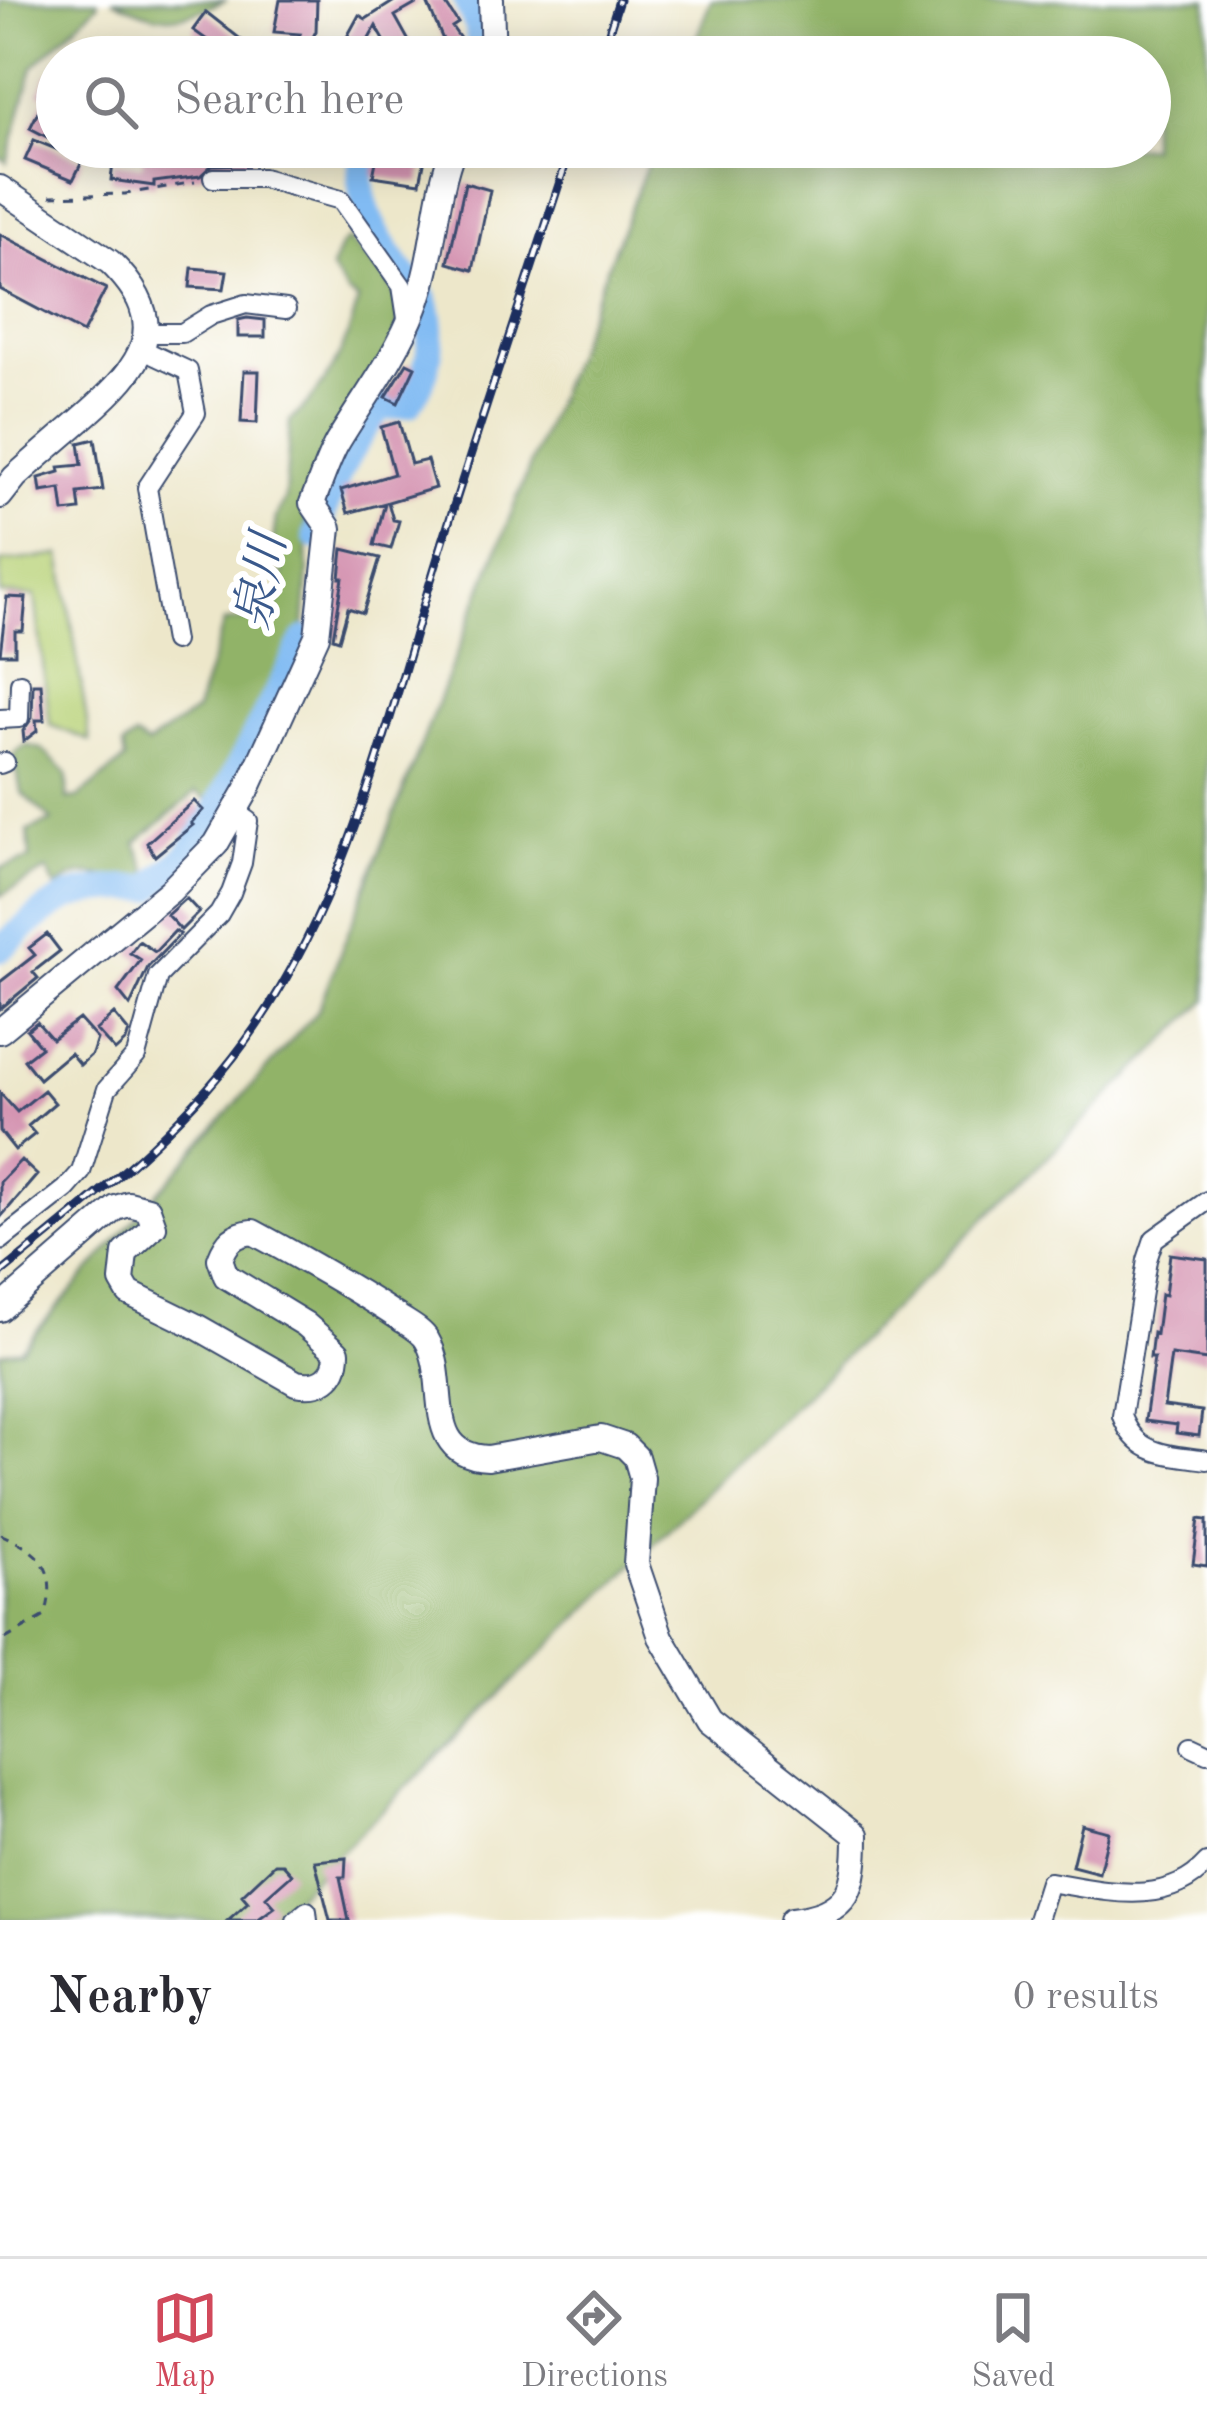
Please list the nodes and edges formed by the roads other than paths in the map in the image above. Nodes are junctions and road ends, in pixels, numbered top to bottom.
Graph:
1 (491, 0) edge
2 (492, 36) edge
3 (447, 168) edge
4 (213, 178) road end
5 (0, 188) edge
6 (416, 304) junction
7 (286, 309) dead end
8 (145, 341) junction
9 (0, 496) edge
10 (174, 641) dead end
11 (20, 683) dead end
12 (0, 719) edge
13 (235, 812) junction
14 (0, 1031) edge
15 (1207, 1201) edge
16 (0, 1240) edge
17 (0, 1309) edge
18 (1207, 1460) edge
19 (1207, 1863) edge
20 (296, 1920) edge
21 (308, 1920) edge
22 (792, 1920) edge
23 (1037, 1920) edge

1 - 2 street
3 - 6 street
4 - 6 street
5 - 8 street
6 - 13 street
7 - 8 street
8 - 9 street
8 - 10 street
11 - 12 street
13 - 14 street
13 - 16 street
15 - 18 street
17 - 22 street
19 - 23 street
20 - 21 street

